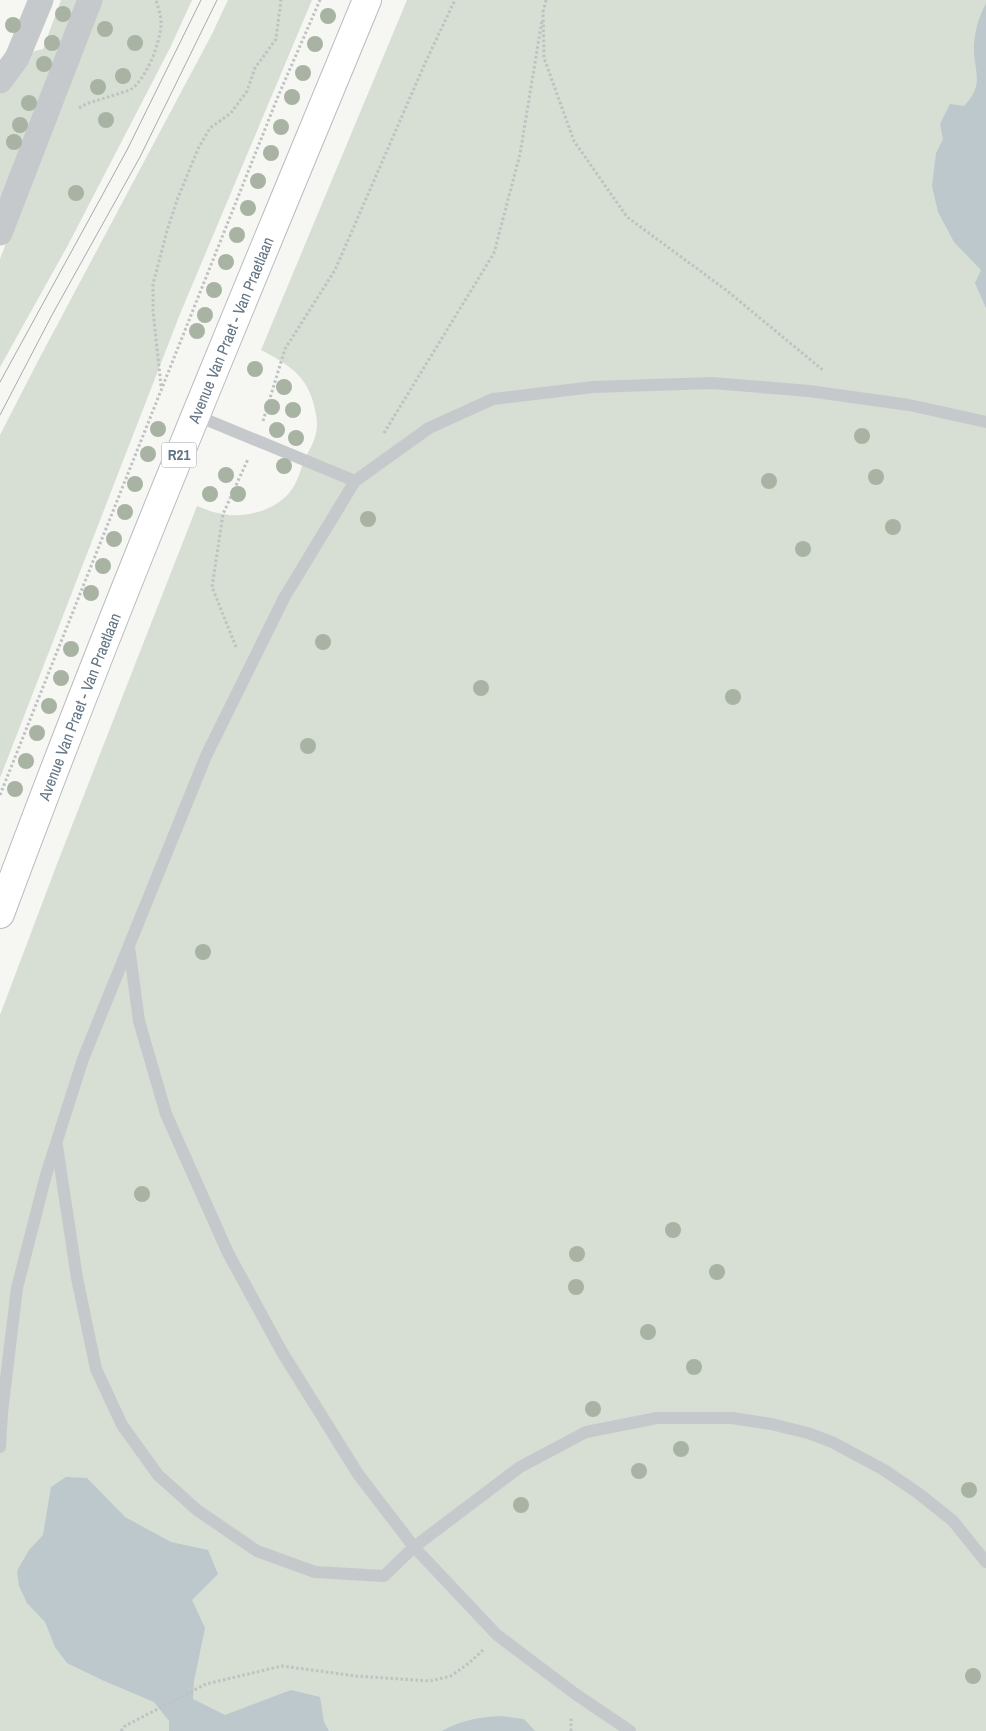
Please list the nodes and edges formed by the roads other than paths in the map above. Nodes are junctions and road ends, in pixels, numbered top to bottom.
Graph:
1 (42, 0) edge
2 (90, 0) edge
3 (367, 0) edge
4 (0, 81) edge
5 (0, 233) edge
6 (195, 415) junction
7 (986, 422) edge
8 (355, 481) junction
9 (0, 914) edge
10 (129, 947) junction
11 (56, 1143) junction
12 (0, 1447) edge
13 (414, 1547) junction
14 (986, 1562) edge
15 (630, 1731) edge

1 - 4 street
2 - 5 street
3 - 6 main road, Avenue Van Praet - Van Praetlaan / R21
6 - 8 lane
6 - 9 main road, Avenue Van Praet - Van Praetlaan / R21
7 - 8 lane
8 - 10 lane
10 - 11 lane
10 - 13 lane
11 - 12 lane
11 - 13 lane
13 - 14 lane
13 - 15 lane

